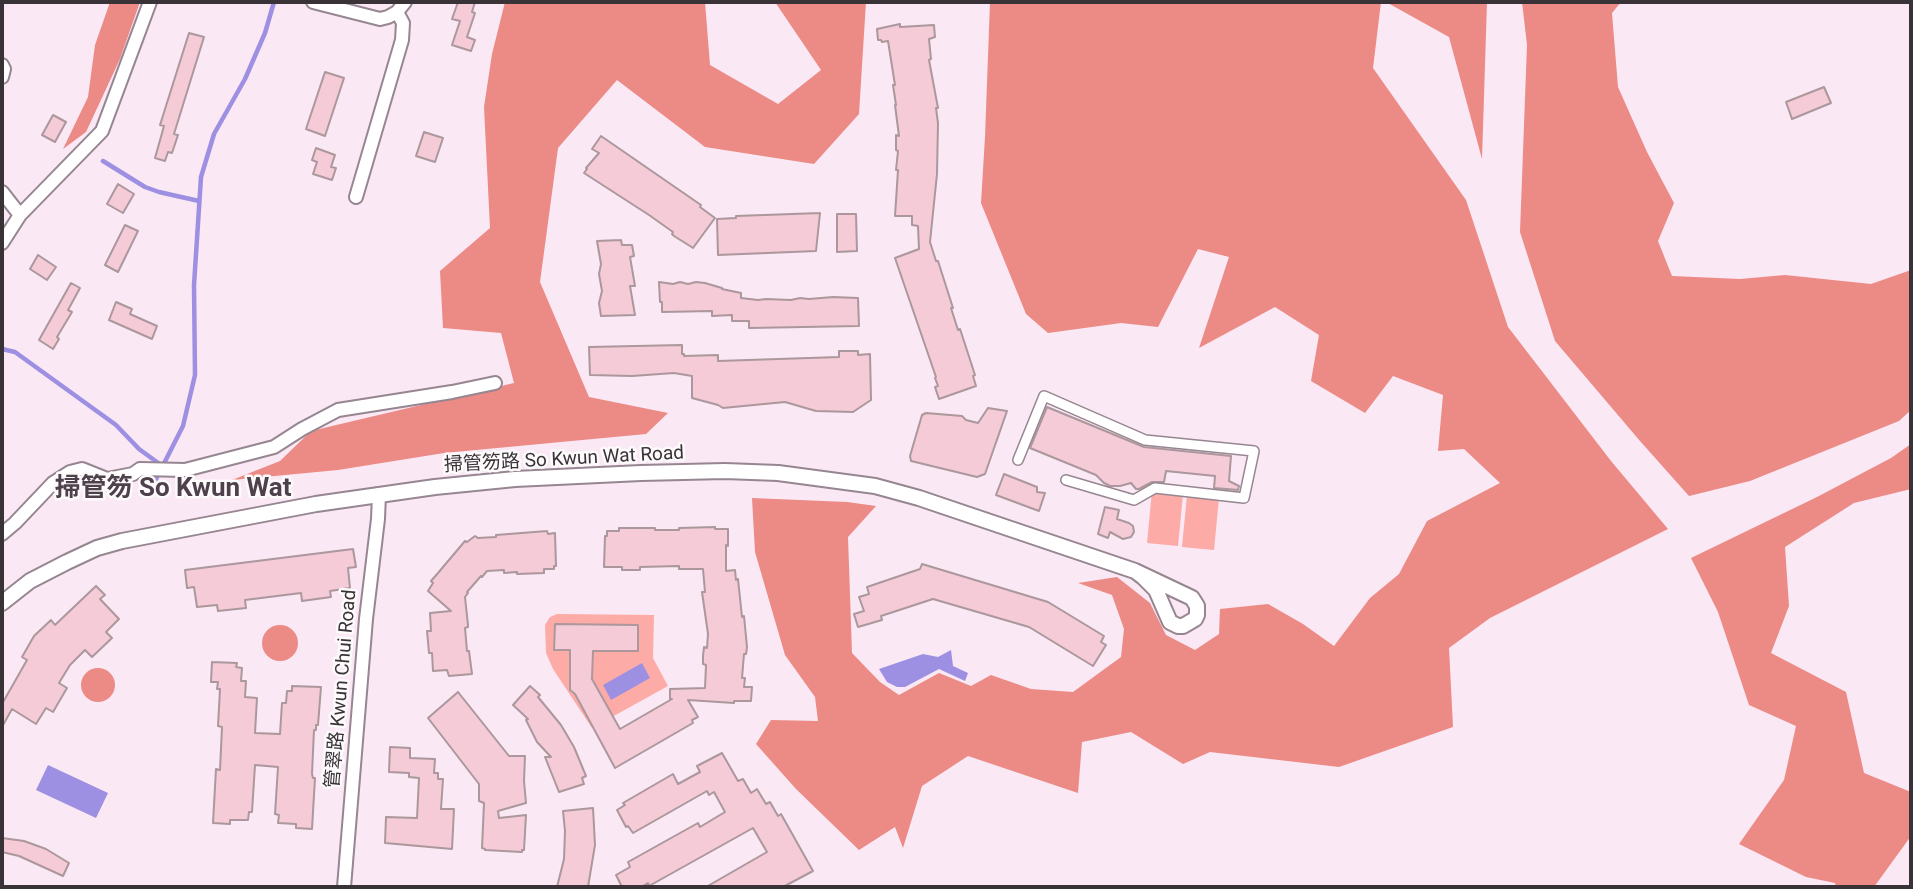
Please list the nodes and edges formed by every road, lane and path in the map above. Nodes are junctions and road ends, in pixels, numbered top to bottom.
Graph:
1 (150, 2) edge
2 (313, 2) edge
3 (401, 7) edge
4 (2, 65) edge
5 (2, 77) edge
6 (2, 191) edge
7 (356, 197) dead end
8 (20, 215) junction
9 (2, 243) edge
10 (495, 383) dead end
11 (1018, 460) dead end
12 (1066, 480) dead end
13 (379, 494) junction
14 (2, 534) edge
15 (1135, 571) junction
16 (2, 603) edge
17 (344, 887) edge

1 - 8 street
2 - 3 street
3 - 7 street
4 - 5 street
6 - 8 street
8 - 9 street
10 - 14 street
11 - 12 street
13 - 15 street, 掃管笏路 So Kwun Wat Road
13 - 16 street, 掃管笏路 So Kwun Wat Road
13 - 17 street, 管翠路 Kwun Chui Road
15 - 15 street, 掃管笏路 So Kwun Wat Road

